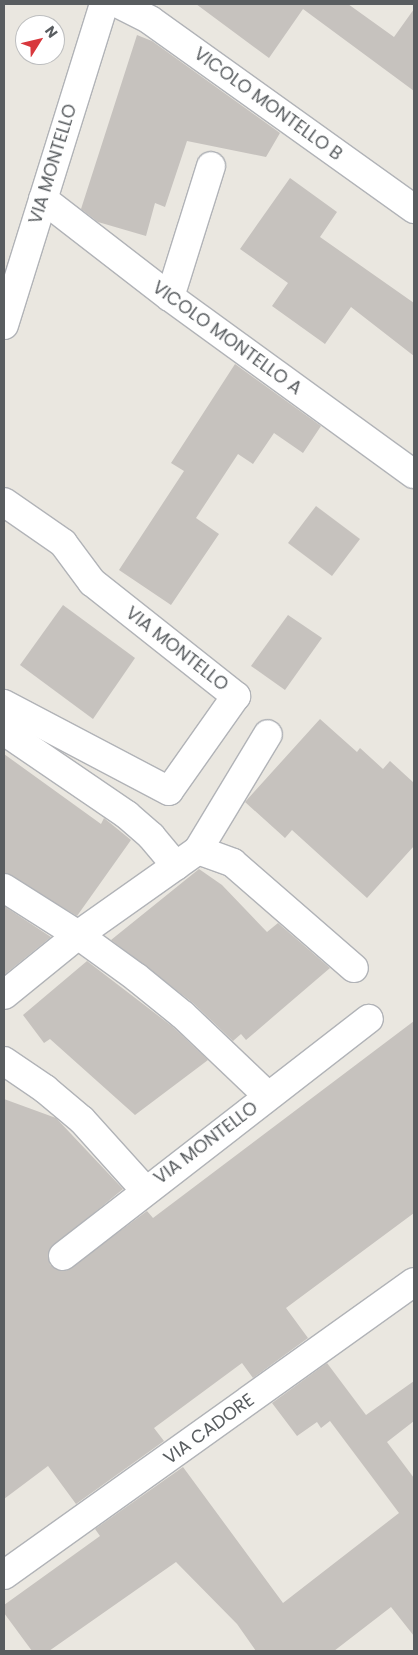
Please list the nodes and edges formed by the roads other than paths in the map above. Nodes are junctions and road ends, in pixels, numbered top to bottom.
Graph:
1 (104, 4) edge
2 (118, 4) edge
3 (211, 166) dead end
4 (43, 199) junction
5 (414, 209) edge
6 (170, 297) junction
7 (4, 325) edge
8 (414, 474) edge
9 (4, 502) edge
10 (4, 704) edge
11 (4, 731) edge
12 (268, 734) dead end
13 (198, 850) junction
14 (176, 866) junction
15 (4, 888) edge
16 (78, 935) junction
17 (354, 968) dead end
18 (4, 995) edge
19 (369, 1019) dead end
20 (4, 1061) edge
21 (268, 1096) junction
22 (145, 1190) junction
23 (63, 1256) dead end
24 (414, 1282) edge
25 (4, 1575) edge

1 - 4 street, VIA MONTELLO
2 - 5 street, VICOLO MONTELLO B
3 - 6 street
4 - 6 street, VICOLO MONTELLO A
4 - 7 street, VIA MONTELLO
6 - 8 street, VICOLO MONTELLO A
9 - 10 street, VIA MONTELLO
11 - 14 street
12 - 13 street
13 - 14 street
13 - 17 street
14 - 16 street
15 - 16 street, VIA MONTELLO
16 - 18 street
16 - 21 street, VIA MONTELLO
19 - 21 street, VIA MONTELLO
20 - 22 street, VIA MONTELLO
21 - 22 street, VIA MONTELLO
22 - 23 street, VIA MONTELLO
24 - 25 street, VIA CADORE

